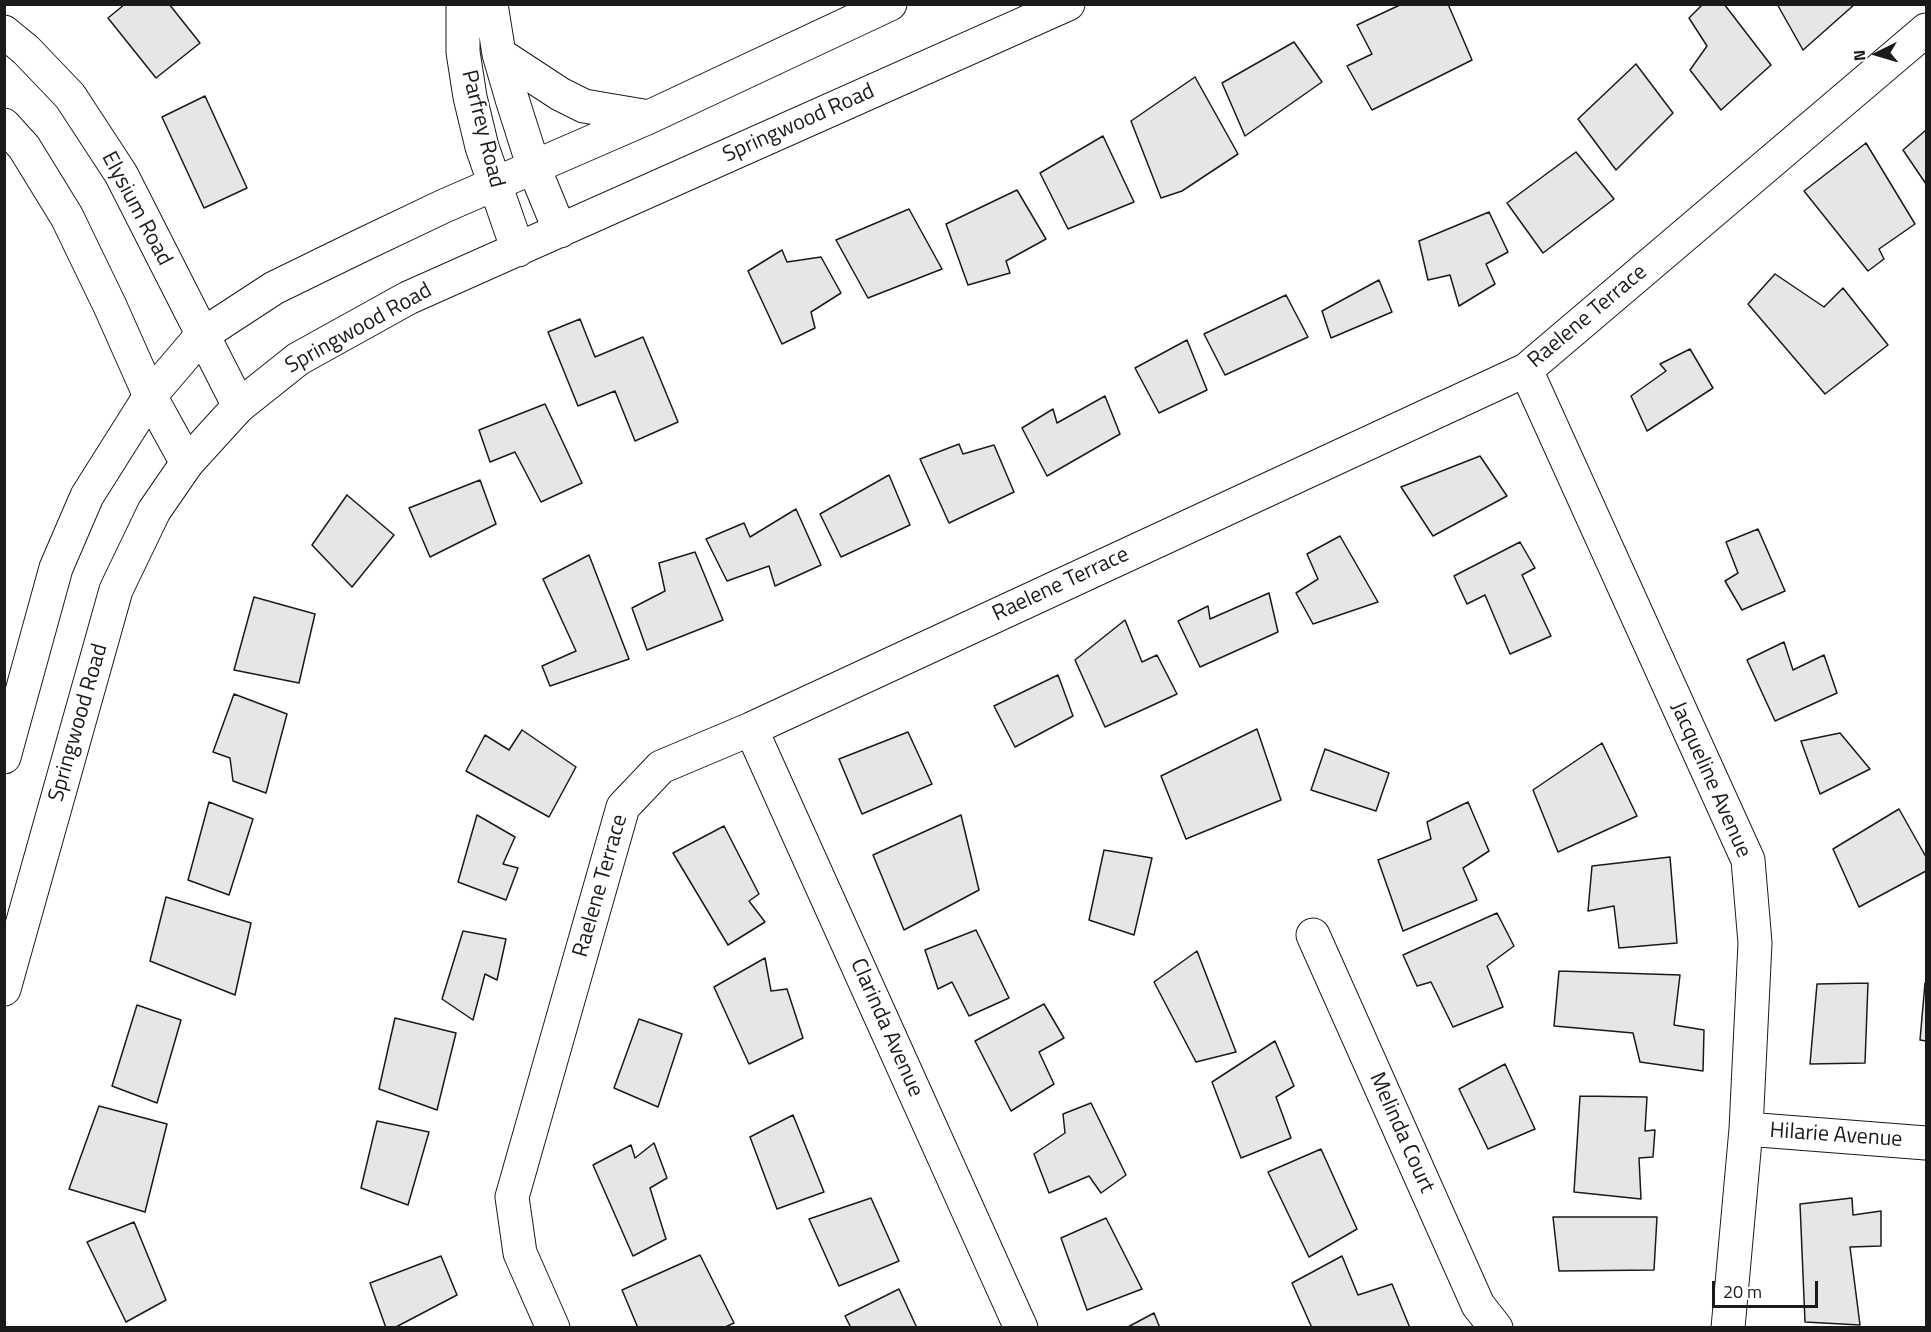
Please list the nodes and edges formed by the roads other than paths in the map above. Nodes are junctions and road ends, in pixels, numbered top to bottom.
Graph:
1 (464, 4) edge
2 (491, 4) edge
3 (890, 4) edge
4 (1068, 4) edge
5 (1926, 30) edge
6 (4, 32) edge
7 (499, 54) junction
8 (649, 117) junction
9 (4, 125) edge
10 (534, 168) junction
11 (495, 184) junction
12 (560, 231) junction
13 (518, 250) junction
14 (202, 335) junction
15 (1526, 370) junction
16 (150, 396) junction
17 (239, 406) junction
18 (187, 463) junction
19 (10, 722) edge
20 (751, 729) junction
21 (4, 757) edge
22 (1313, 935) dead end
23 (4, 989) edge
24 (1746, 1129) junction
25 (1926, 1143) edge
26 (553, 1328) edge
27 (1021, 1328) edge
28 (1496, 1328) edge
29 (1728, 1328) edge

1 - 11 street, Parfrey Road
2 - 7 street, Parfrey Road
3 - 8 street
4 - 12 street, Springwood Road
5 - 15 street, Raelene Terrace
6 - 14 street, Elysium Road
7 - 8 street
7 - 10 street, Parfrey Road
8 - 10 street
9 - 16 street
10 - 11 street
10 - 12 street, Parfrey Road
11 - 13 street, Parfrey Road
11 - 14 street
12 - 13 street, Springwood Road
13 - 17 street, Springwood Road
14 - 16 street
14 - 17 street, Elysium Road
15 - 20 street, Raelene Terrace
15 - 24 street, Jacqueline Avenue
16 - 18 street
16 - 19 street
17 - 18 street, Springwood Road
18 - 23 street, Springwood Road
19 - 21 street
20 - 26 street, Raelene Terrace
20 - 27 street, Clarinda Avenue
22 - 28 street, Melinda Court
24 - 25 street, Hilarie Avenue
24 - 29 street, Jacqueline Avenue

